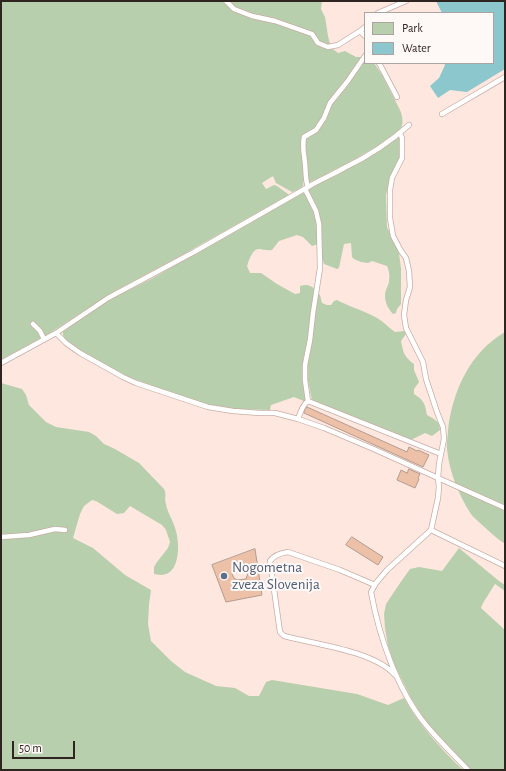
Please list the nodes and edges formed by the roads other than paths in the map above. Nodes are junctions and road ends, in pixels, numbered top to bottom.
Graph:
1 (226, 1) edge
2 (406, 1) edge
3 (380, 12) edge
4 (364, 28) edge
5 (360, 31) junction
6 (364, 35) edge
7 (364, 57) edge
8 (380, 64) edge
9 (505, 77) edge
10 (397, 97) dead end
11 (442, 114) dead end
12 (409, 125) dead end
13 (400, 134) junction
14 (306, 188) junction
15 (33, 324) dead end
16 (56, 332) junction
17 (44, 339) junction
18 (1, 363) edge
19 (308, 400) junction
20 (298, 419) junction
21 (441, 454) junction
22 (438, 478) junction
23 (505, 508) edge
24 (65, 530) dead end
25 (431, 530) junction
26 (1, 537) edge
27 (505, 566) edge
28 (375, 585) junction
29 (397, 678) junction
30 (468, 770) edge

1 - 5 lane
2 - 3 lane
4 - 5 lane
5 - 6 lane
7 - 14 lane
8 - 10 lane
9 - 11 lane
12 - 13 lane
13 - 14 lane
13 - 21 lane
14 - 16 lane
14 - 19 lane
15 - 17 lane
16 - 17 lane
16 - 20 lane
17 - 18 lane
19 - 20 lane
19 - 21 lane
20 - 22 lane
21 - 22 lane
22 - 23 lane
22 - 25 lane
24 - 26 lane
25 - 27 lane
25 - 28 lane
28 - 29 lane
28 - 29 lane
29 - 30 lane

